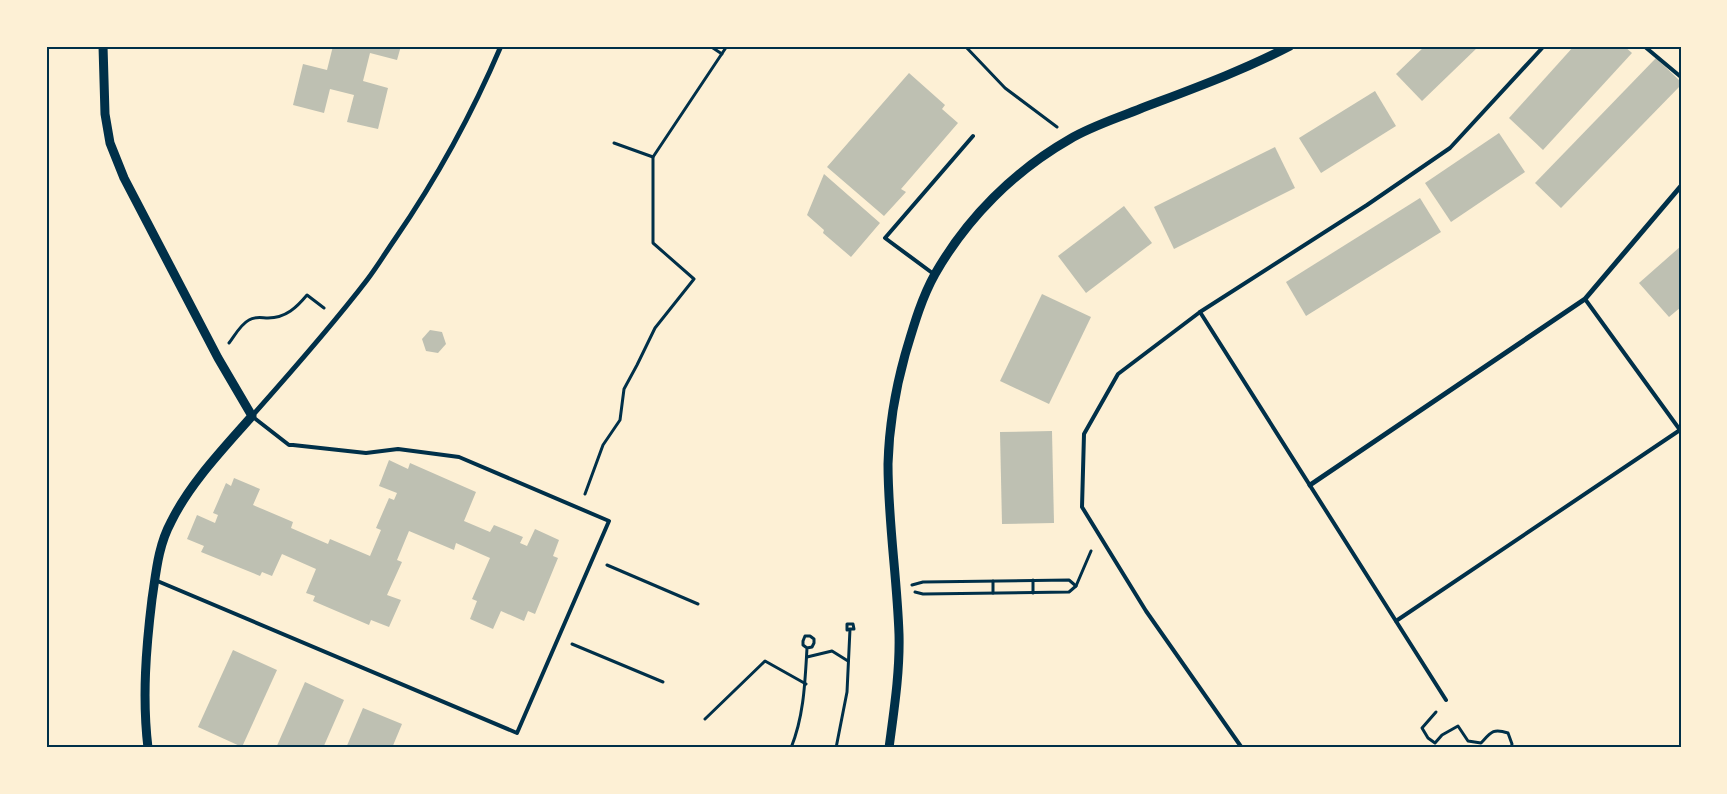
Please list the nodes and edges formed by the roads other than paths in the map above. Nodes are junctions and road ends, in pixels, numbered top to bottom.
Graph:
1 (102, 46) edge
2 (501, 46) edge
3 (1290, 46) edge
4 (1544, 46) edge
5 (1644, 46) edge
6 (1681, 78) edge
7 (973, 136) dead end
8 (1681, 186) edge
9 (935, 275) junction
10 (1585, 298) junction
11 (1200, 312) junction
12 (252, 416) junction
13 (1680, 430) edge
14 (1310, 485) junction
15 (155, 580) junction
16 (1396, 621) junction
17 (1446, 700) road end
18 (148, 748) edge
19 (889, 748) edge
20 (1242, 748) edge

1 - 12 street
2 - 12 street
3 - 9 street
4 - 11 lane
5 - 6 lane
7 - 9 lane
8 - 10 street
9 - 19 street
10 - 13 lane
10 - 14 street
11 - 14 lane
11 - 20 lane
12 - 15 street
12 - 15 lane
13 - 16 lane
14 - 16 lane
15 - 18 street
16 - 17 lane

